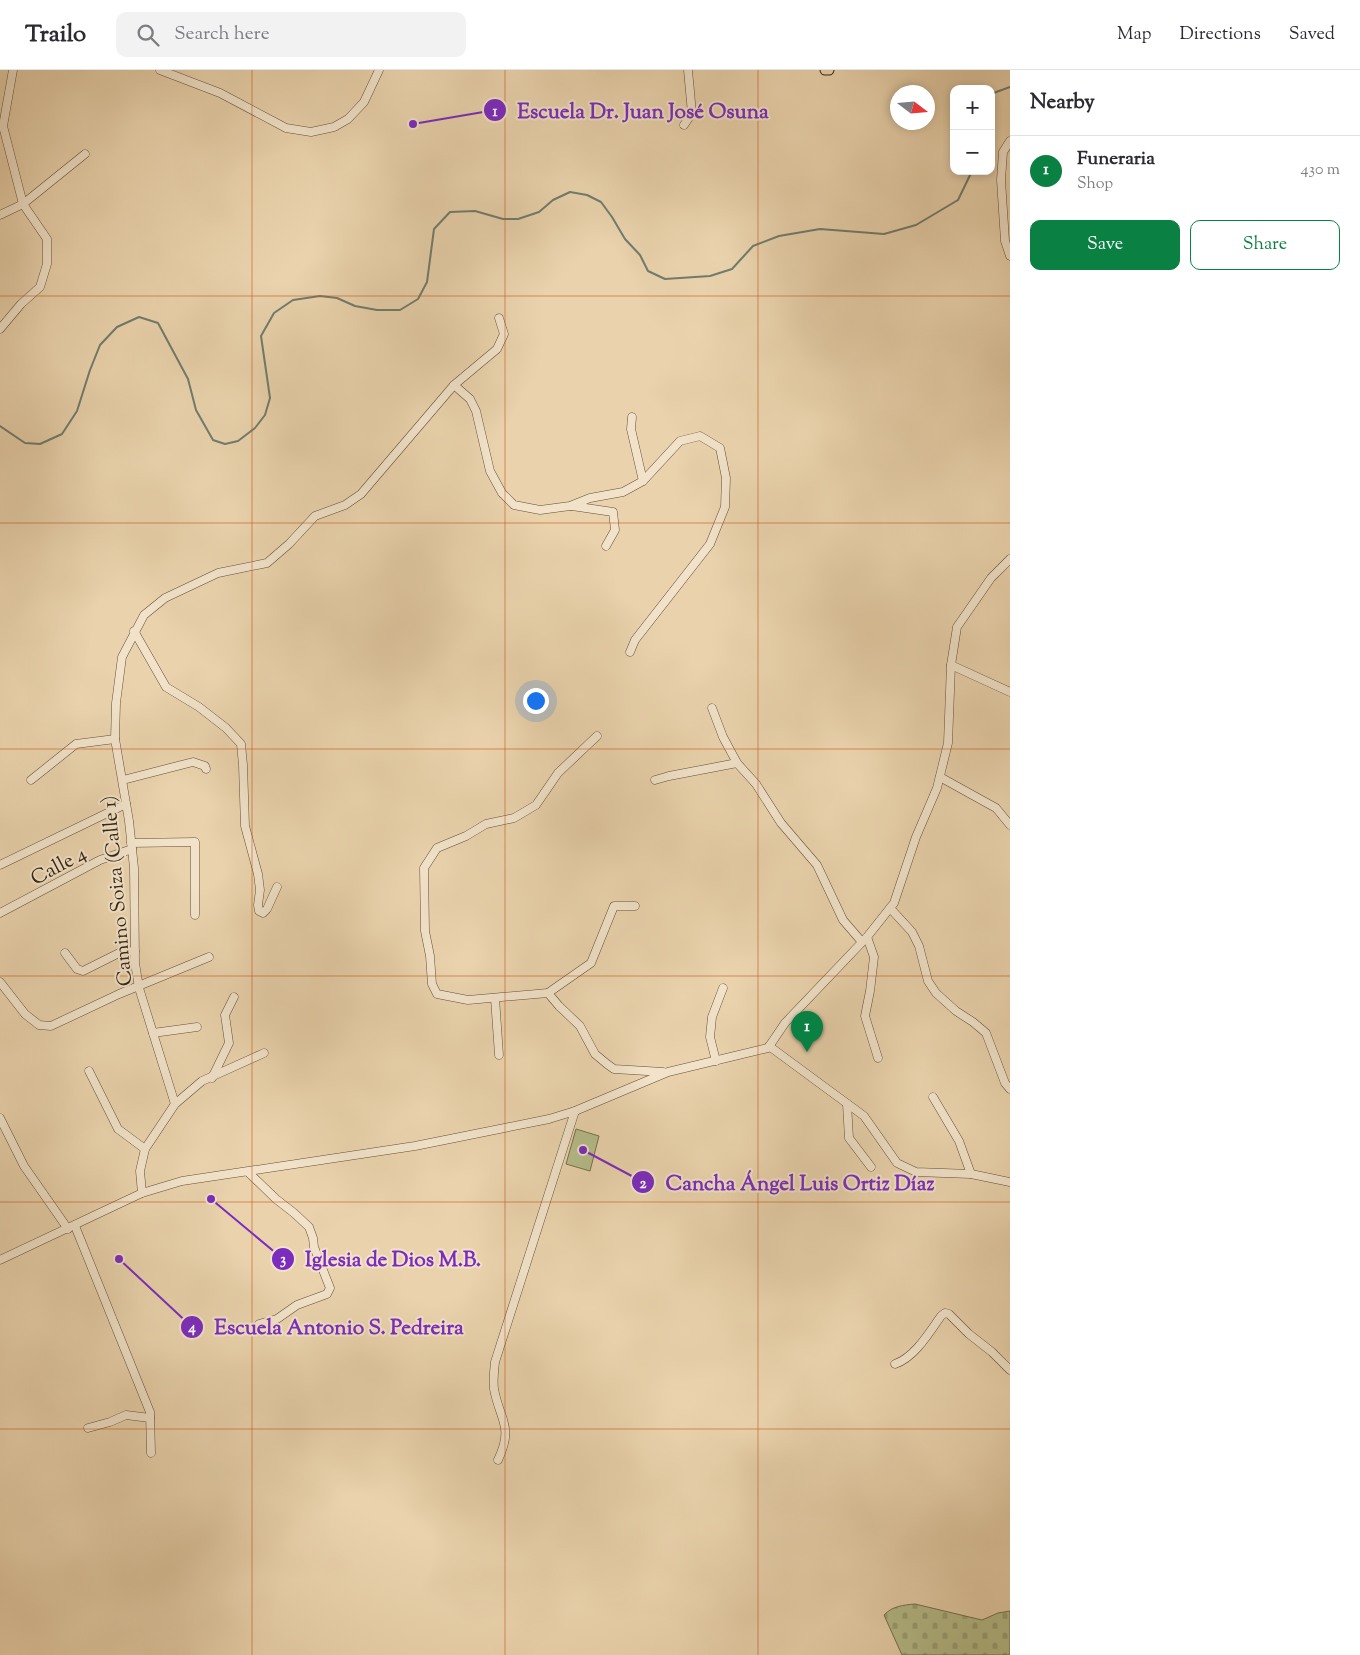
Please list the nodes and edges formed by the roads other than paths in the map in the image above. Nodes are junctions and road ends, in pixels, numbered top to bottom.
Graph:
1 (13, 70) edge
2 (160, 70) edge
3 (379, 70) edge
4 (688, 70) edge
5 (825, 70) edge
6 (829, 70) edge
7 (684, 125) dead end
8 (1010, 142) edge
9 (85, 154) dead end
10 (23, 204) junction
11 (0, 215) edge
12 (1010, 256) edge
13 (499, 318) dead end
14 (0, 329) edge
15 (454, 385) junction
16 (632, 417) dead end
17 (643, 481) junction
18 (570, 506) junction
19 (606, 546) dead end
20 (1010, 559) edge
21 (134, 631) junction
22 (630, 652) dead end
23 (951, 665) junction
24 (1010, 692) edge
25 (712, 708) dead end
26 (597, 736) dead end
27 (116, 739) junction
28 (737, 763) junction
29 (206, 769) dead end
30 (940, 777) junction
31 (30, 780) dead end
32 (123, 780) junction
33 (655, 780) dead end
34 (126, 804) junction
35 (1010, 824) edge
36 (132, 846) junction
37 (0, 865) edge
38 (277, 887) dead end
39 (635, 906) dead end
40 (890, 908) junction
41 (0, 913) edge
42 (195, 915) dead end
43 (864, 939) junction
44 (135, 951) junction
45 (65, 953) dead end
46 (209, 957) dead end
47 (0, 982) edge
48 (138, 988) junction
49 (723, 988) dead end
50 (548, 993) junction
51 (234, 997) dead end
52 (495, 998) junction
53 (197, 1027) dead end
54 (153, 1033) junction
55 (769, 1046) junction
56 (264, 1053) dead end
57 (499, 1055) dead end
58 (878, 1058) dead end
59 (716, 1061) junction
60 (89, 1071) dead end
61 (668, 1072) junction
62 (212, 1078) junction
63 (1010, 1090) edge
64 (932, 1097) dead end
65 (175, 1104) junction
66 (847, 1104) junction
67 (575, 1111) junction
68 (0, 1118) edge
69 (145, 1149) junction
70 (871, 1167) dead end
71 (248, 1172) junction
72 (971, 1174) junction
73 (1010, 1182) edge
74 (142, 1193) junction
75 (71, 1228) junction
76 (0, 1260) edge
77 (259, 1324) dead end
78 (895, 1364) dead end
79 (1010, 1370) edge
80 (150, 1418) junction
81 (88, 1428) dead end
82 (151, 1453) dead end
83 (498, 1460) dead end

1 - 10 street
2 - 3 street
4 - 7 street
5 - 6 main road
8 - 12 street
9 - 10 street
10 - 11 street
10 - 14 street
13 - 15 street, Camino Soiza (Calle 1)
15 - 18 street
15 - 21 street, Camino Soiza (Calle 1)
16 - 17 street
17 - 18 street
17 - 22 street
18 - 19 street
20 - 23 street
21 - 27 street, Camino Soiza (Calle 1)
21 - 38 street
23 - 24 street
23 - 30 street
25 - 28 street
26 - 52 street
27 - 31 street
27 - 32 street, Camino Soiza (Calle 1)
28 - 33 street
28 - 43 street
29 - 32 street
30 - 35 street
30 - 40 street
32 - 34 street, Camino Soiza (Calle 1)
34 - 36 street, Camino Soiza (Calle 1)
34 - 37 street
36 - 41 street, Calle 4
36 - 42 street, Calle 4
36 - 44 street, Camino Soiza (Calle 1)
39 - 50 street
40 - 43 street
40 - 63 street
43 - 55 street
43 - 58 street
44 - 45 street
44 - 48 street, Camino Soiza (Calle 1)
46 - 48 street
47 - 48 street
48 - 54 street, Camino Soiza (Calle 1)
49 - 59 street
50 - 52 street
50 - 61 street
51 - 62 street
52 - 57 street
53 - 54 street
54 - 65 street, Camino Soiza (Calle 1)
55 - 59 street
55 - 66 street
56 - 62 street
59 - 61 street
60 - 69 street
61 - 67 street
62 - 65 street
64 - 72 street
65 - 69 street
66 - 70 street
66 - 72 street
67 - 71 street
67 - 83 street
68 - 75 street
69 - 74 street
71 - 74 street
71 - 77 street
72 - 73 street
74 - 75 street
75 - 76 street
75 - 80 street
78 - 79 street
80 - 81 street
80 - 82 street

